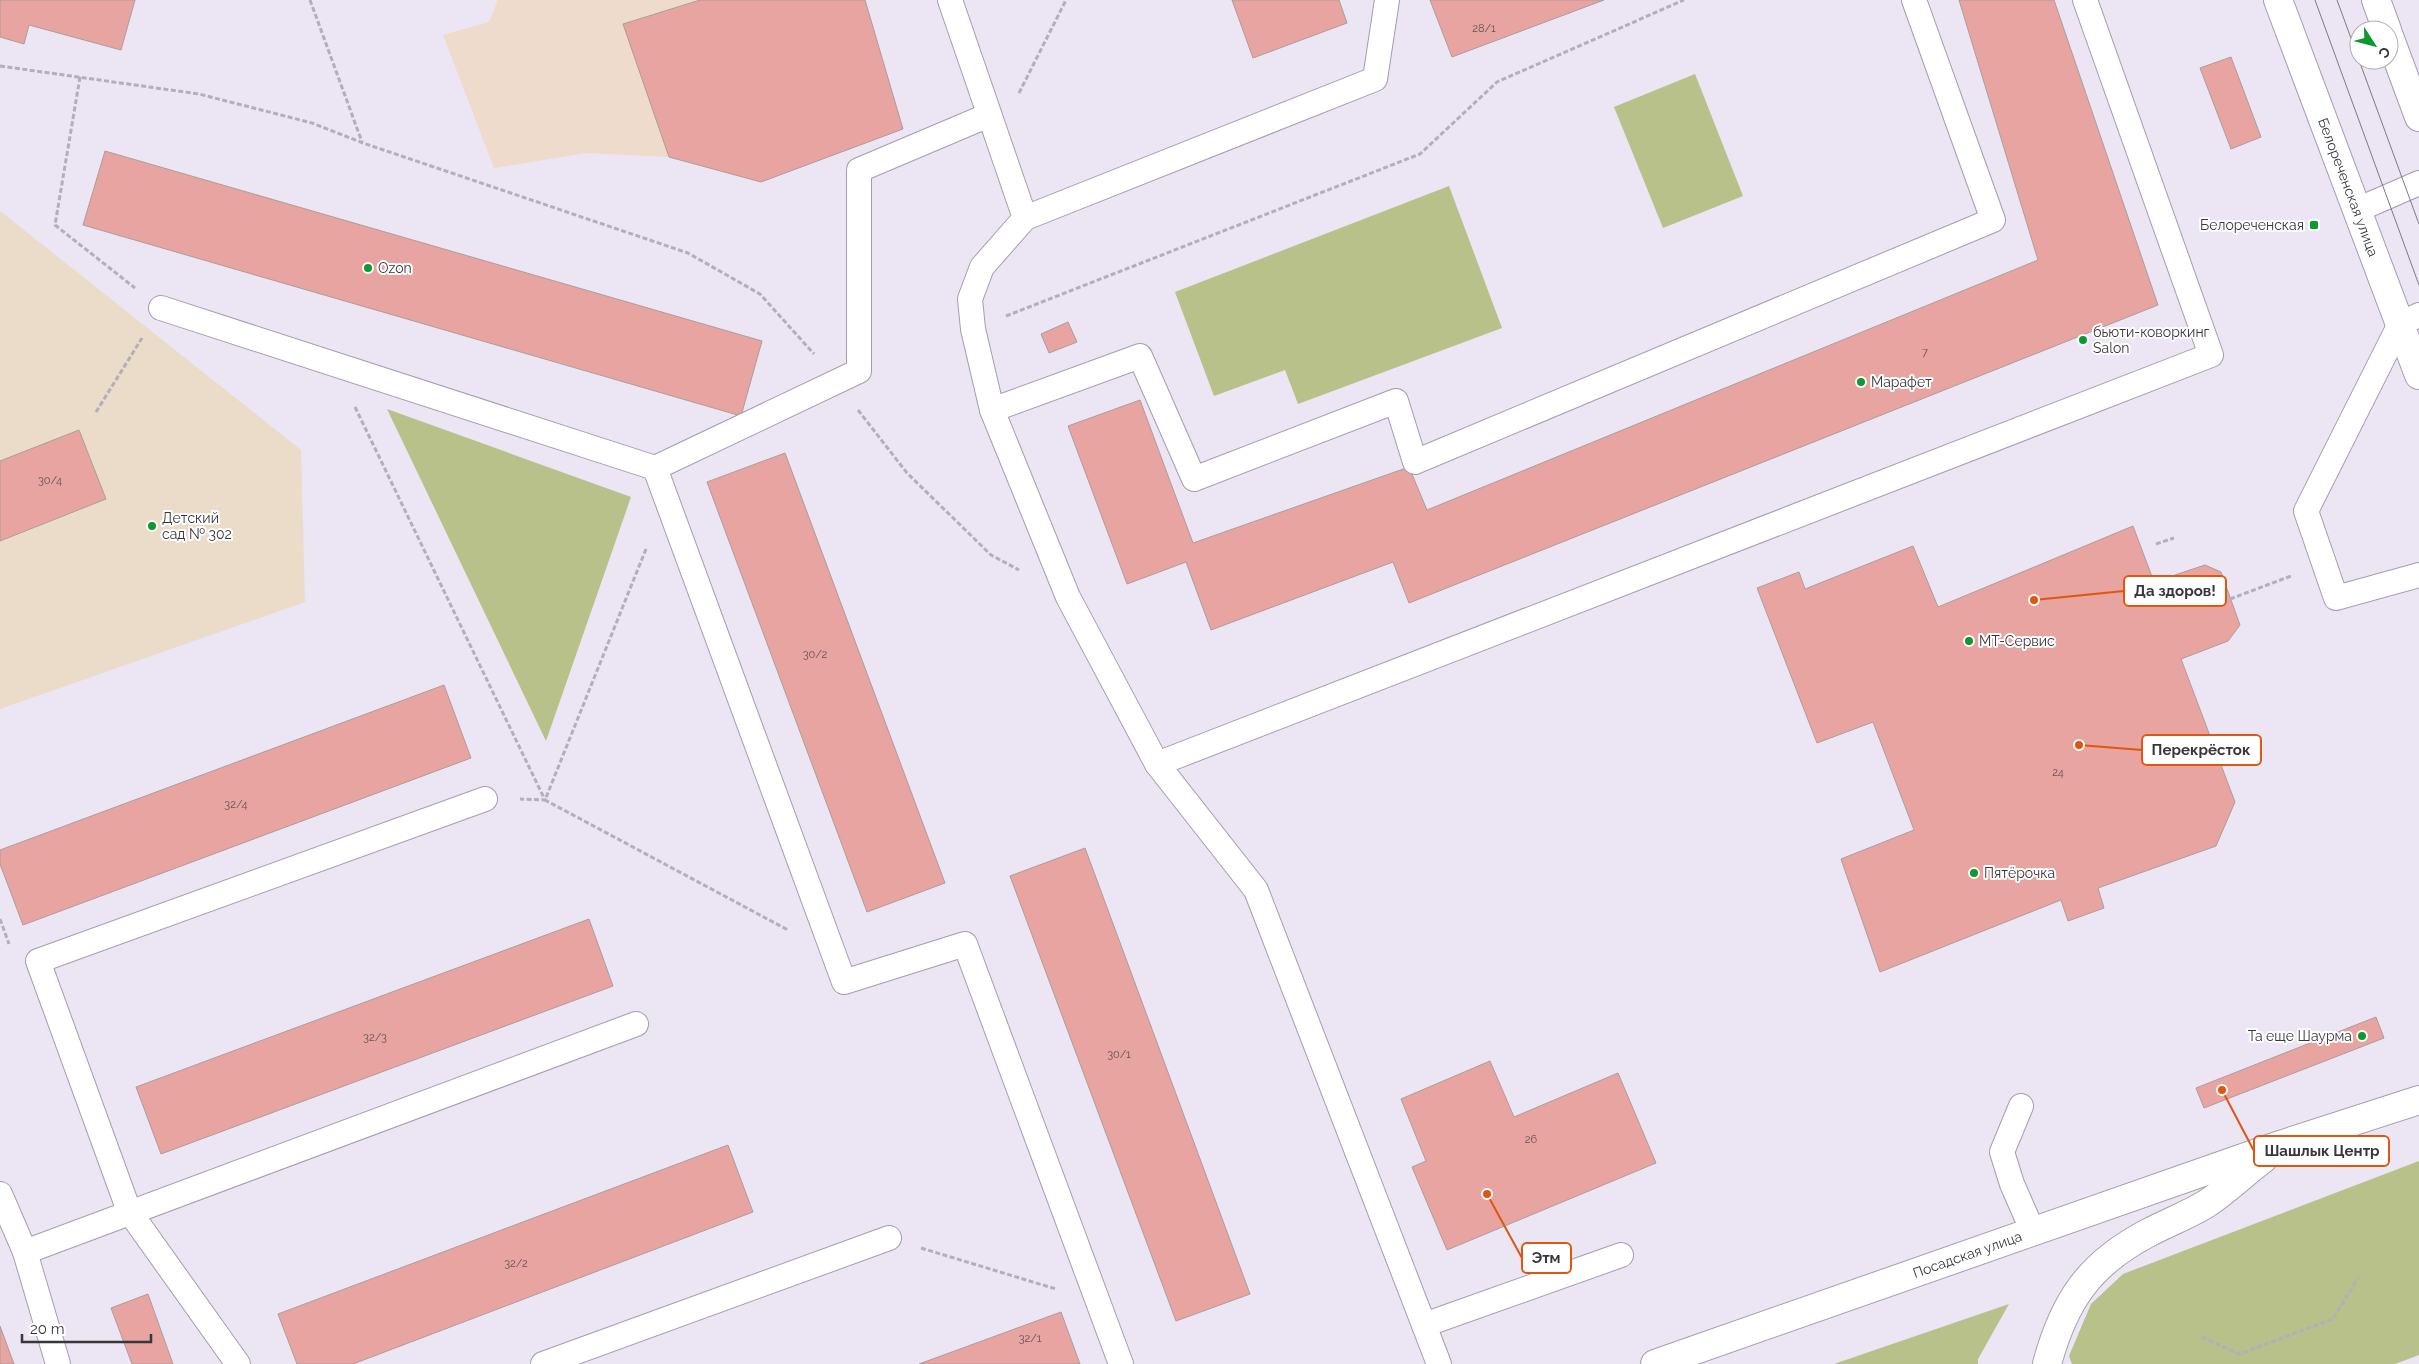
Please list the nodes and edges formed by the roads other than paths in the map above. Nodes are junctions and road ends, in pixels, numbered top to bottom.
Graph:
1 (950, 0) edge
2 (1387, 0) edge
3 (1914, 0) edge
4 (2085, 0) edge
5 (2278, 0) edge
6 (2376, 0) edge
7 (2383, 20) edge
8 (2399, 63) edge
9 (2419, 117) edge
10 (993, 126) junction
11 (2419, 184) edge
12 (2357, 210) junction
13 (1025, 218) junction
14 (162, 308) road end
15 (2410, 320) edge
16 (2419, 375) edge
17 (992, 410) junction
18 (655, 468) junction
19 (2419, 575) edge
20 (1158, 764) junction
21 (485, 798) road end
22 (636, 1024) dead end
23 (2419, 1100) edge
24 (2021, 1106) dead end
25 (2280, 1145) junction
26 (0, 1194) edge
27 (129, 1211) junction
28 (2033, 1232) junction
29 (889, 1238) road end
30 (25, 1252) junction
31 (1621, 1255) dead end
32 (1424, 1326) junction
33 (58, 1364) edge
34 (238, 1364) edge
35 (543, 1364) edge
36 (1121, 1364) edge
37 (1439, 1364) edge
38 (1655, 1364) edge
39 (2047, 1364) edge

1 - 10 lane
2 - 13 lane
3 - 17 lane
4 - 20 lane
5 - 12 street, Белореченская улица
6 - 7 street
8 - 9 street
10 - 13 lane
10 - 18 lane
11 - 12 lane
12 - 15 street, Белореченская улица
13 - 17 lane
14 - 18 lane
15 - 16 street, Белореченская улица
15 - 19 lane
17 - 20 lane
18 - 36 lane
20 - 32 lane
21 - 27 lane
22 - 27 lane
23 - 25 street, Посадская улица
24 - 28 lane
25 - 28 street, Посадская улица
25 - 39 street, Посадская улица
26 - 30 lane
27 - 30 lane
27 - 34 lane
28 - 38 street, Посадская улица
29 - 35 lane
30 - 33 lane
31 - 32 lane
32 - 37 lane

